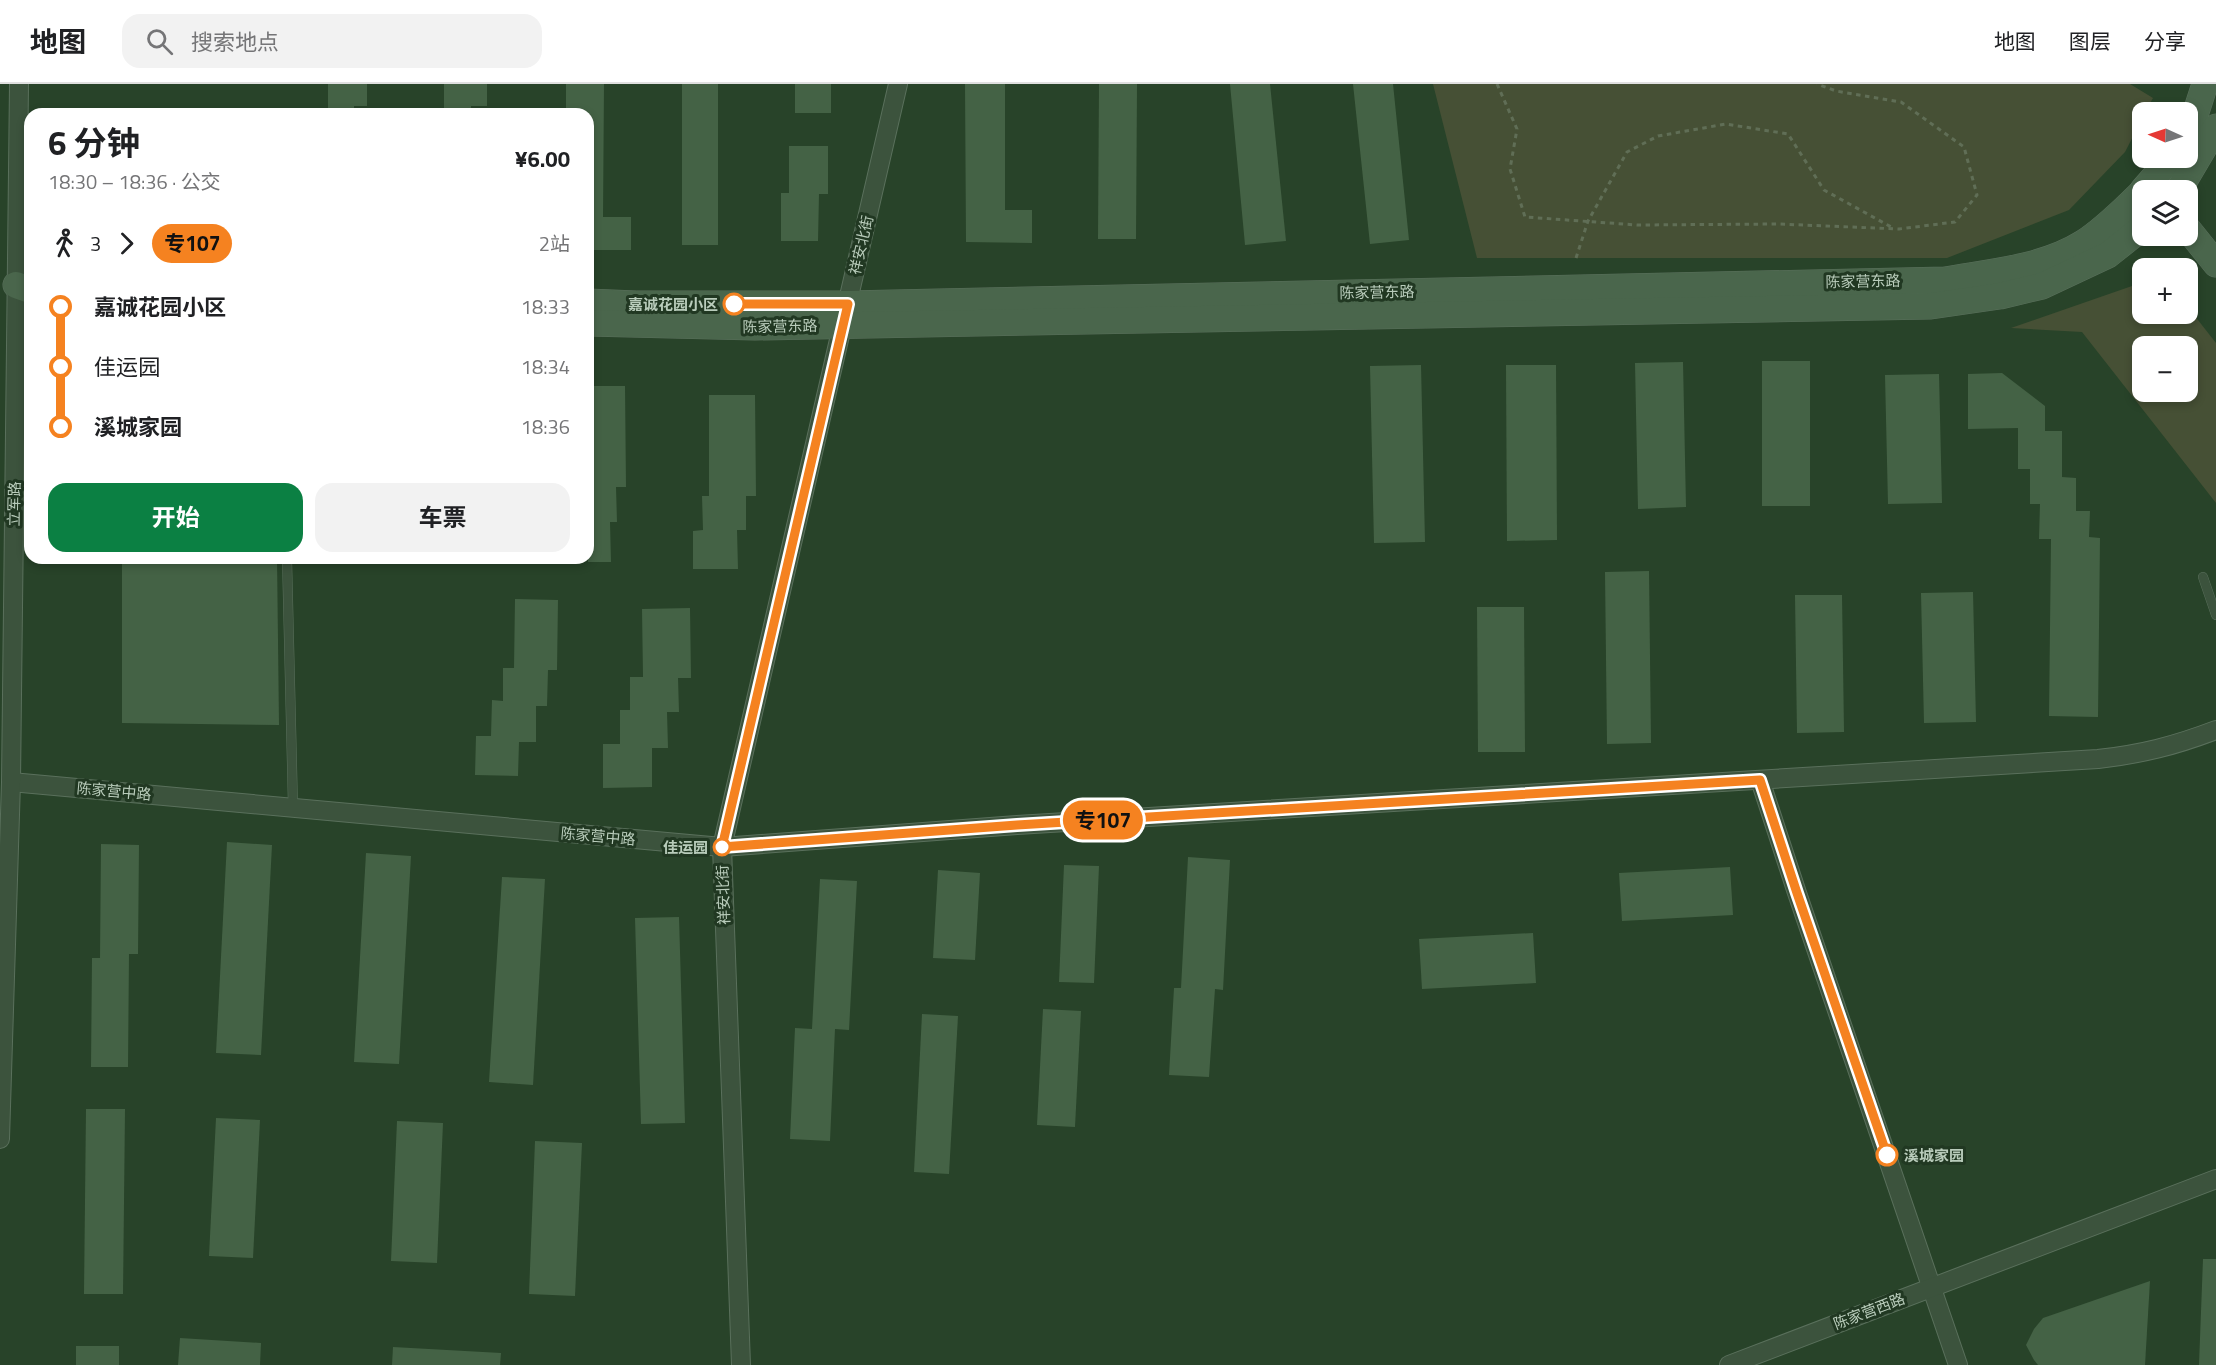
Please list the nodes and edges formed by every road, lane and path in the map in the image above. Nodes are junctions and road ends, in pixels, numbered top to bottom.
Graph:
1 (19, 84) edge
2 (898, 84) edge
3 (1497, 84) edge
4 (1817, 84) edge
5 (2205, 84) edge
6 (2198, 104) edge
7 (2216, 128) edge
8 (2185, 180) edge
9 (2132, 204) edge
10 (1588, 221) junction
11 (1894, 229) junction
12 (2132, 236) edge
13 (2198, 242) edge
14 (1576, 258) dead end
15 (2216, 264) edge
16 (19, 285) edge
17 (594, 302) edge
18 (845, 314) junction
19 (594, 323) edge
20 (287, 564) edge
21 (2203, 577) dead end
22 (2216, 615) edge
23 (2216, 730) edge
24 (1760, 780) junction
25 (11, 782) junction
26 (293, 807) junction
27 (722, 847) junction
28 (0, 1139) edge
29 (2216, 1179) edge
30 (1932, 1287) junction
31 (741, 1365) edge
32 (1729, 1365) edge
33 (1958, 1365) edge

1 - 16 street, 立军路
2 - 18 street, 祥安北街
3 - 10 path
4 - 11 path
5 - 6 street
7 - 8 street
9 - 18 street, 陈家营东路
10 - 11 path
10 - 11 path
10 - 14 path
12 - 18 street, 陈家营东路
13 - 15 street
16 - 25 street, 立军路
17 - 18 street, 陈家营东路
18 - 19 street, 陈家营东路
18 - 27 street, 祥安北街
20 - 26 lane
21 - 22 lane
23 - 24 street, 陈家营中路
24 - 27 street, 陈家营中路
24 - 30 street
25 - 26 street, 陈家营中路
25 - 28 street, 立军路
26 - 27 street, 陈家营中路
27 - 31 street, 祥安北街
29 - 30 street, 陈家营西路
30 - 32 street, 陈家营西路
30 - 33 street

